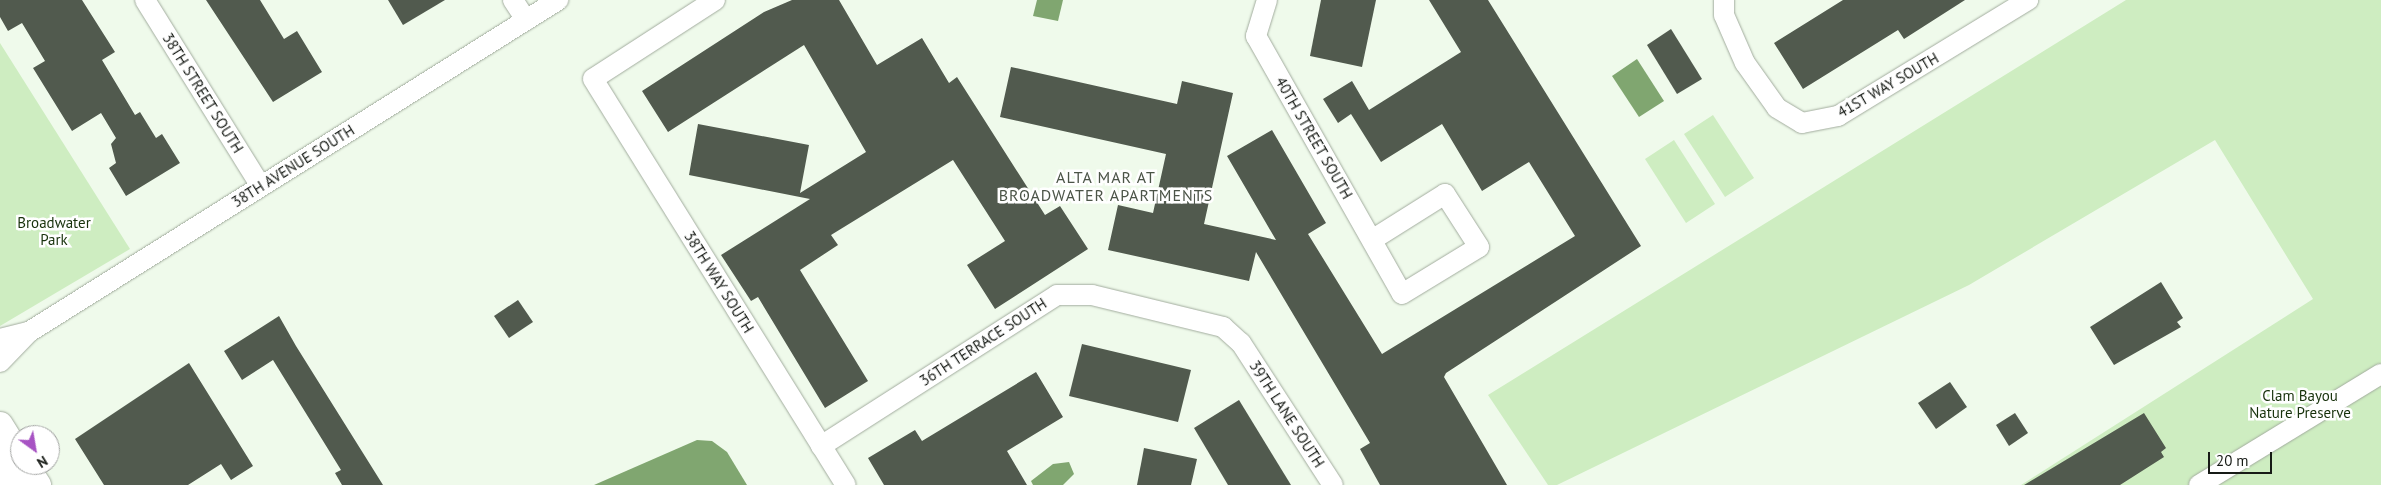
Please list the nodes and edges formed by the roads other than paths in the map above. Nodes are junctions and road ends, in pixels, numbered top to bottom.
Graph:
1 (145, 0) edge
2 (513, 0) edge
3 (558, 0) edge
4 (714, 0) edge
5 (1267, 0) edge
6 (1724, 0) edge
7 (2028, 0) edge
8 (526, 20) junction
9 (261, 186) junction
10 (1372, 240) junction
11 (29, 332) junction
12 (0, 339) edge
13 (1241, 343) joint
14 (0, 362) edge
15 (2381, 374) edge
16 (0, 425) edge
17 (10, 441) edge
18 (821, 446) junction
19 (0, 462) edge
20 (15, 485) edge
21 (846, 485) edge
22 (1333, 485) edge
23 (2199, 485) edge

1 - 9 street, 38TH STREET SOUTH
2 - 8 street
3 - 8 street, 38TH AVENUE SOUTH
4 - 18 street, 38TH WAY SOUTH
5 - 10 street, 40TH STREET SOUTH
6 - 7 street, 41ST WAY SOUTH
8 - 9 street, 38TH AVENUE SOUTH
9 - 11 street, 38TH AVENUE SOUTH
10 - 10 street, 40TH STREET SOUTH
11 - 12 street, 38TH AVENUE SOUTH
11 - 14 street, 38TH AVENUE SOUTH
13 - 18 street, 36TH TERRACE SOUTH
13 - 22 street, 39TH LANE SOUTH
15 - 23 street
16 - 17 street
18 - 21 street, 38TH WAY SOUTH
19 - 20 street

